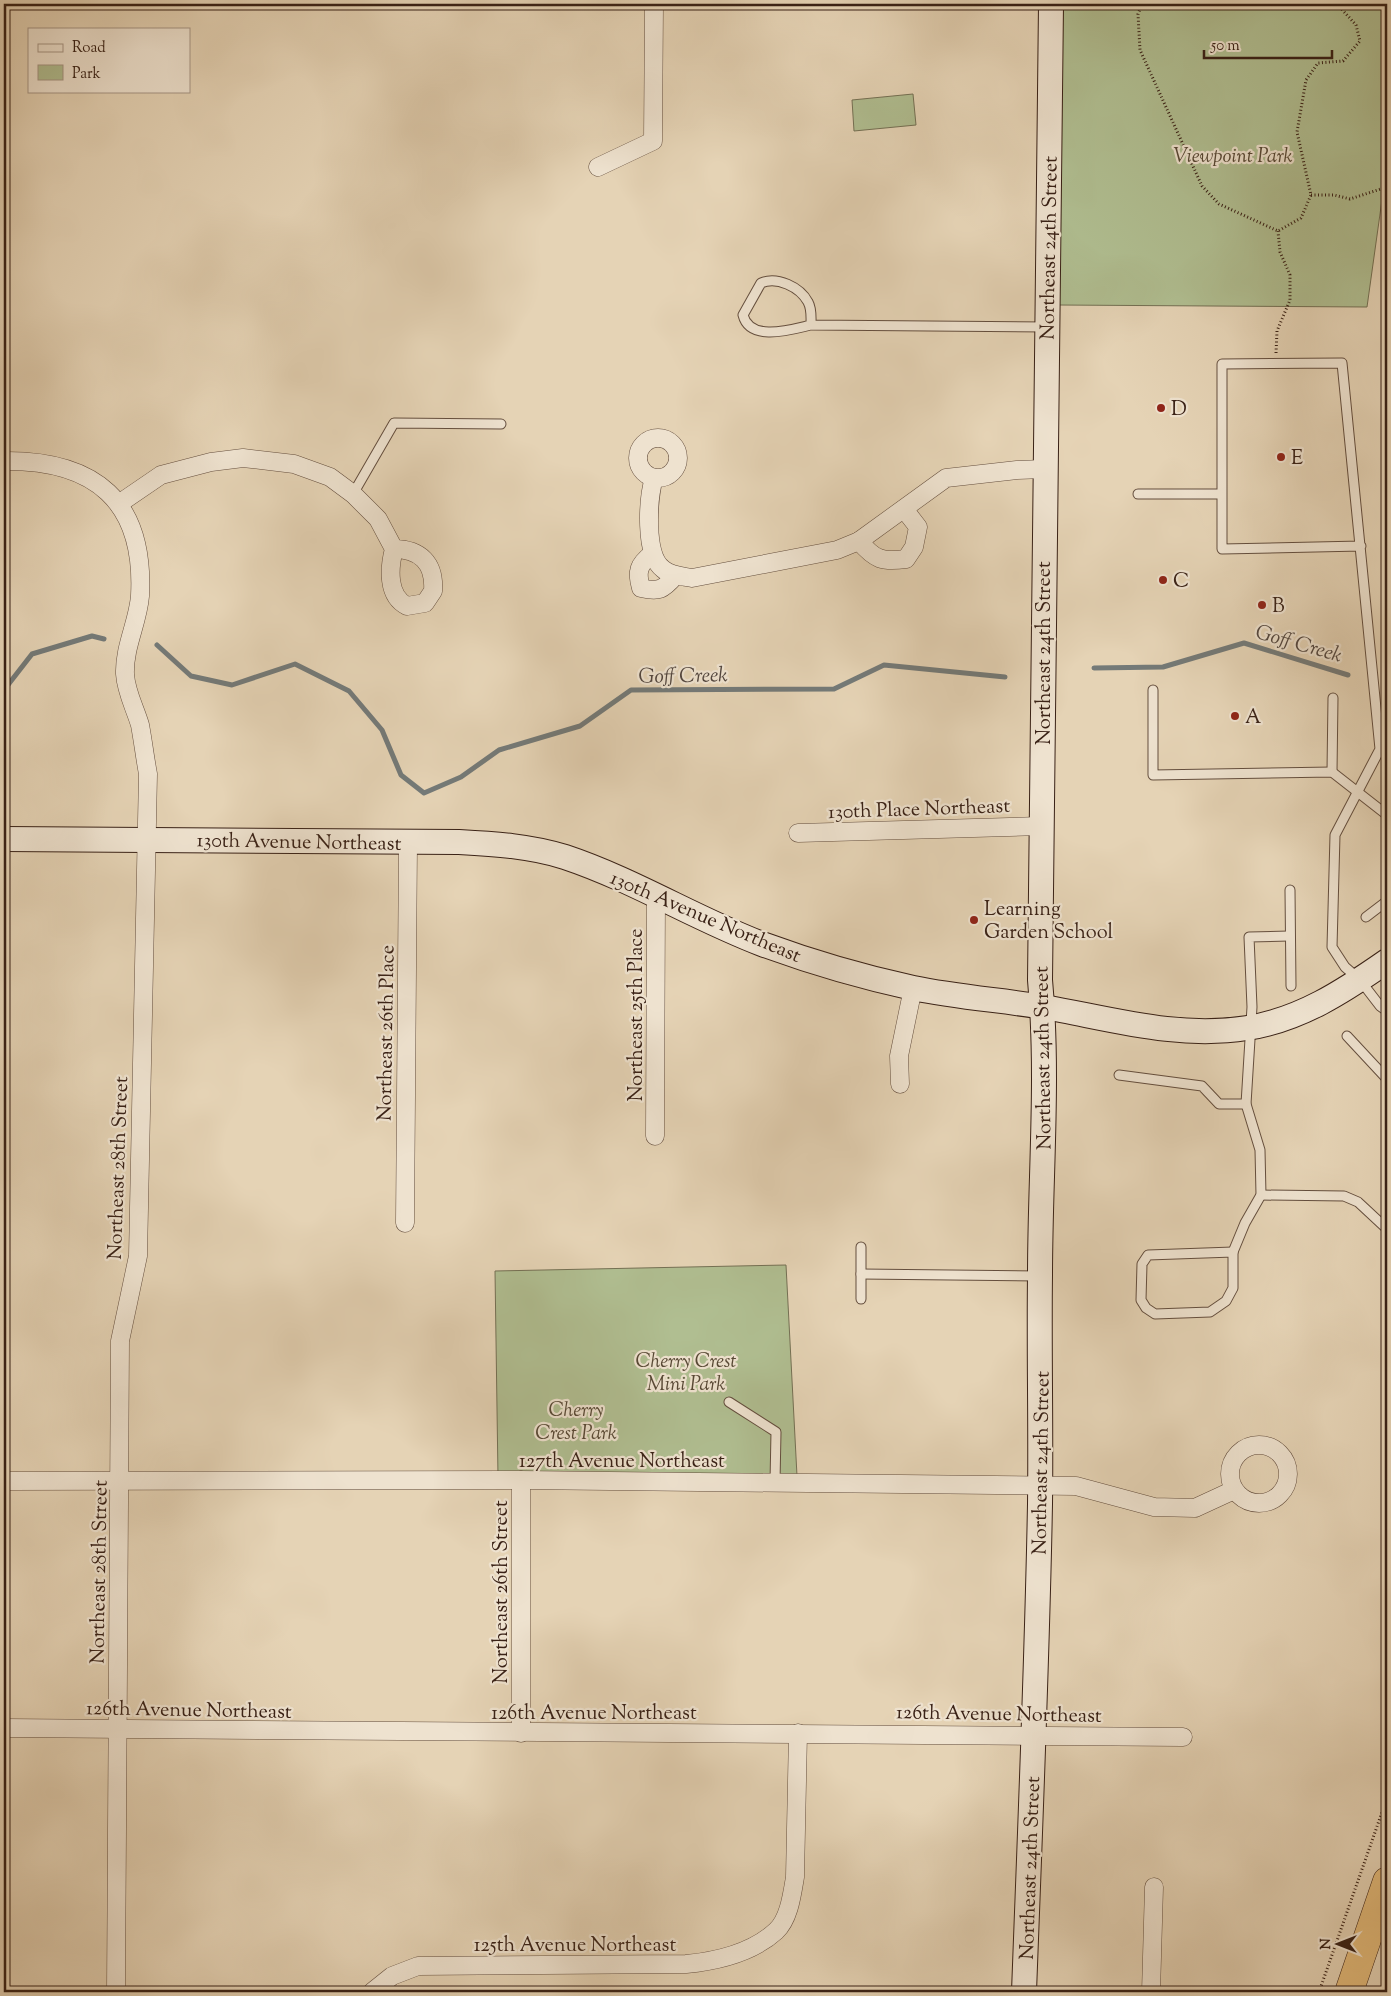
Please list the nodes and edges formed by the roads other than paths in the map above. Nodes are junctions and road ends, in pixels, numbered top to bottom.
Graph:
1 (654, 4) edge
2 (1051, 4) edge
3 (598, 167) dead end
4 (811, 325) junction
5 (1047, 327) junction
6 (501, 424) dead end
7 (4, 460) edge
8 (1044, 469) junction
9 (654, 478) dead end
10 (353, 494) junction
11 (1138, 494) dead end
12 (1221, 494) junction
13 (120, 503) junction
14 (904, 509) junction
15 (859, 541) junction
16 (1361, 546) junction
17 (394, 550) dead end
18 (1153, 690) dead end
19 (1333, 698) dead end
20 (1332, 772) junction
21 (1358, 794) junction
22 (1387, 815) edge
23 (1042, 826) junction
24 (798, 833) dead end
25 (4, 839) edge
26 (146, 839) junction
27 (408, 843) junction
28 (1290, 890) dead end
29 (656, 895) junction
30 (1387, 901) edge
31 (1366, 917) dead end
32 (1289, 936) junction
33 (1387, 961) edge
34 (1360, 980) junction
35 (1291, 986) dead end
36 (913, 988) junction
37 (1043, 1007) junction
38 (1387, 1011) edge
39 (1250, 1028) junction
40 (1347, 1036) dead end
41 (1119, 1076) dead end
42 (1387, 1079) edge
43 (900, 1084) dead end
44 (1246, 1104) junction
45 (655, 1136) dead end
46 (1261, 1195) junction
47 (405, 1223) dead end
48 (1387, 1228) edge
49 (861, 1247) dead end
50 (1232, 1252) junction
51 (861, 1274) junction
52 (1040, 1276) junction
53 (861, 1299) dead end
54 (729, 1402) dead end
55 (120, 1480) junction
56 (522, 1480) junction
57 (4, 1481) edge
58 (775, 1482) junction
59 (1040, 1485) junction
60 (1234, 1490) dead end
61 (4, 1728) edge
62 (118, 1730) junction
63 (521, 1733) junction
64 (798, 1733) junction
65 (1034, 1734) junction
66 (1183, 1737) dead end
67 (1387, 1881) edge
68 (1154, 1887) dead end
69 (373, 1991) edge
70 (116, 1992) edge
71 (1024, 1992) edge
72 (1151, 1992) edge
73 (1349, 1992) edge

1 - 3 street
2 - 5 street, Northeast 24th Street
4 - 4 lane
4 - 5 lane
5 - 8 street, Northeast 24th Street
6 - 10 lane
7 - 13 street
8 - 14 street
8 - 23 street, Northeast 24th Street
9 - 15 street
10 - 13 street
10 - 17 street
11 - 12 lane
12 - 16 lane
12 - 16 lane
13 - 26 street, Northeast 28th Street
14 - 15 street
14 - 15 street
16 - 21 lane
18 - 20 lane
19 - 20 lane
20 - 21 lane
21 - 22 lane
21 - 34 lane
23 - 24 street, 130th Place Northeast
23 - 37 street, Northeast 24th Street
25 - 26 street, 130th Avenue Northeast
26 - 27 street, 130th Avenue Northeast
26 - 55 street, Northeast 28th Street
27 - 29 street, 130th Avenue Northeast
27 - 47 street, Northeast 26th Place
28 - 32 lane
29 - 36 street, 130th Avenue Northeast
29 - 45 street, Northeast 25th Place
30 - 31 lane
32 - 35 lane
32 - 39 lane
33 - 34 street, 130th Avenue Northeast
34 - 38 lane
34 - 39 street, 130th Avenue Northeast
36 - 37 street, 130th Avenue Northeast
36 - 43 street
37 - 39 street, 130th Avenue Northeast
37 - 52 street, Northeast 24th Street
39 - 44 lane
40 - 42 lane
41 - 44 lane
44 - 46 lane
46 - 48 lane
46 - 50 lane
49 - 51 lane
50 - 50 lane
51 - 52 lane
51 - 53 lane
52 - 59 street, Northeast 24th Street
54 - 58 lane
55 - 56 street, 127th Avenue Northeast
55 - 57 street, 127th Avenue Northeast
55 - 62 street, Northeast 28th Street
56 - 58 street, 127th Avenue Northeast
56 - 63 street, Northeast 26th Street
58 - 59 street, 127th Avenue Northeast
59 - 60 street, 127th Avenue Northeast
59 - 65 street, Northeast 24th Street
61 - 62 street, 126th Avenue Northeast
62 - 63 street, 126th Avenue Northeast
62 - 70 street, Northeast 28th Street
63 - 64 street, 126th Avenue Northeast
64 - 65 street, 126th Avenue Northeast
64 - 69 street, 125th Avenue Northeast
65 - 66 street, 126th Avenue Northeast
65 - 71 street, Northeast 24th Street
67 - 73 highway
68 - 72 street

